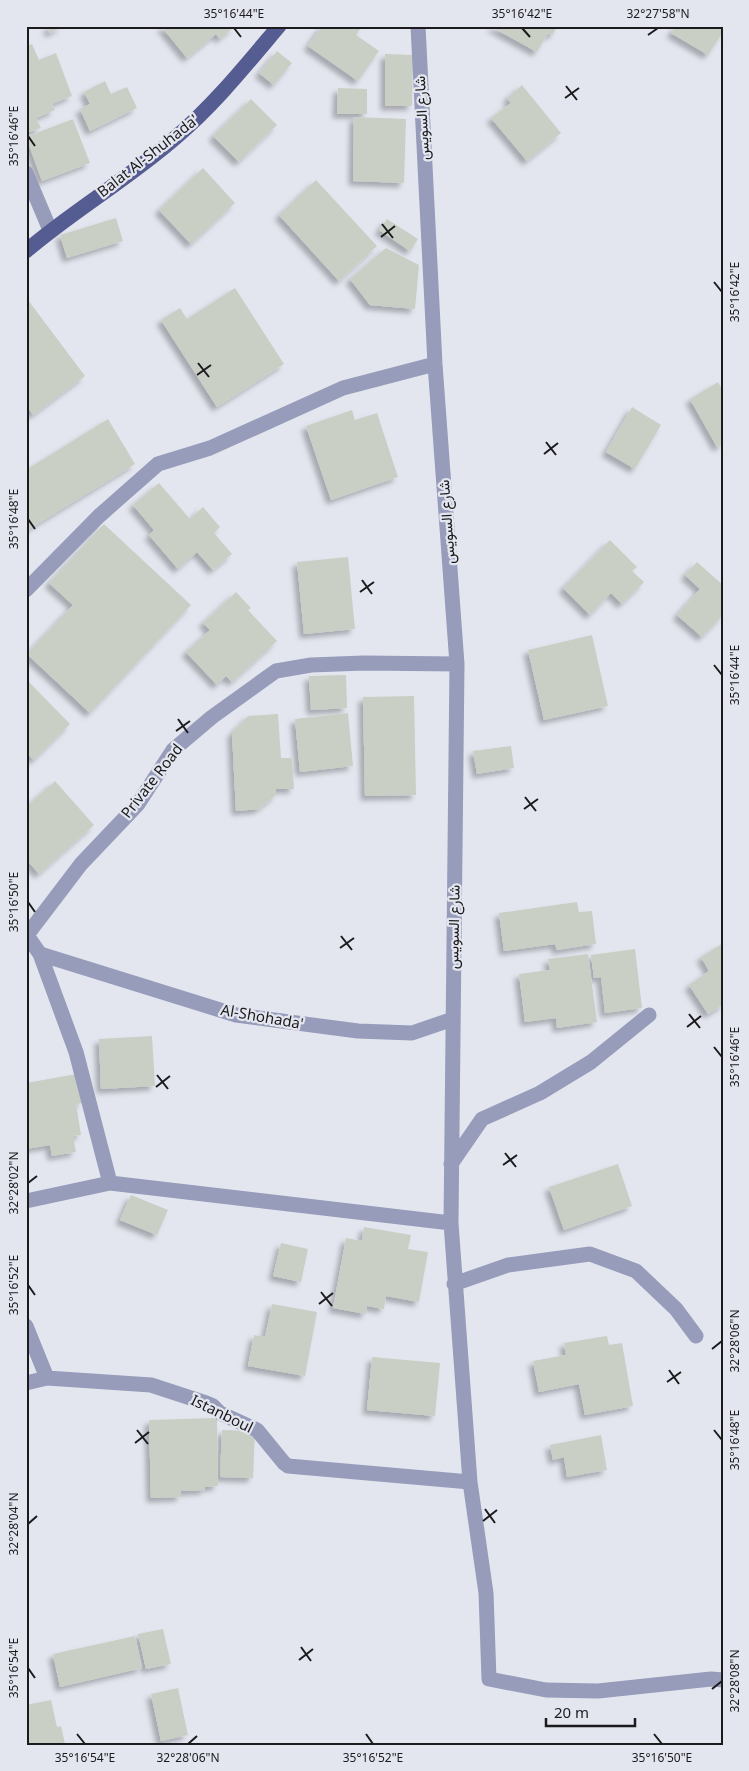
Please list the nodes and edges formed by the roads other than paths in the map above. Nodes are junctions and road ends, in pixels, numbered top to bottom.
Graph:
1 (279, 26) edge
2 (418, 26) edge
3 (26, 173) edge
4 (50, 230) junction
5 (26, 251) edge
6 (435, 364) junction
7 (26, 590) edge
8 (457, 664) junction
9 (27, 935) edge
10 (40, 954) junction
11 (649, 1015) dead end
12 (452, 1019) junction
13 (450, 1164) junction
14 (110, 1183) junction
15 (26, 1201) edge
16 (451, 1223) junction
17 (454, 1284) junction
18 (26, 1326) edge
19 (696, 1336) dead end
20 (47, 1378) junction
21 (26, 1383) edge
22 (470, 1482) junction
23 (723, 1680) edge

1 - 4 main road, Balat Al-Shuhada'
2 - 6 street, شارع السويس
3 - 4 street
4 - 5 main road, Balat Al-Shuhada'
6 - 7 street
6 - 8 street, شارع السويس
8 - 9 street, Private Road
8 - 12 street, شارع السويس
9 - 10 street
10 - 12 street, Al-Shohada'
10 - 14 street
11 - 13 street
12 - 13 street, شارع السويس
13 - 16 street, شارع السويس
14 - 15 street
14 - 16 street
16 - 17 street, شارع السويس
17 - 19 street
17 - 22 street, شارع السويس
18 - 20 street
20 - 21 street, Istanboul
20 - 22 street, Istanboul
22 - 23 street, شارع السويس

